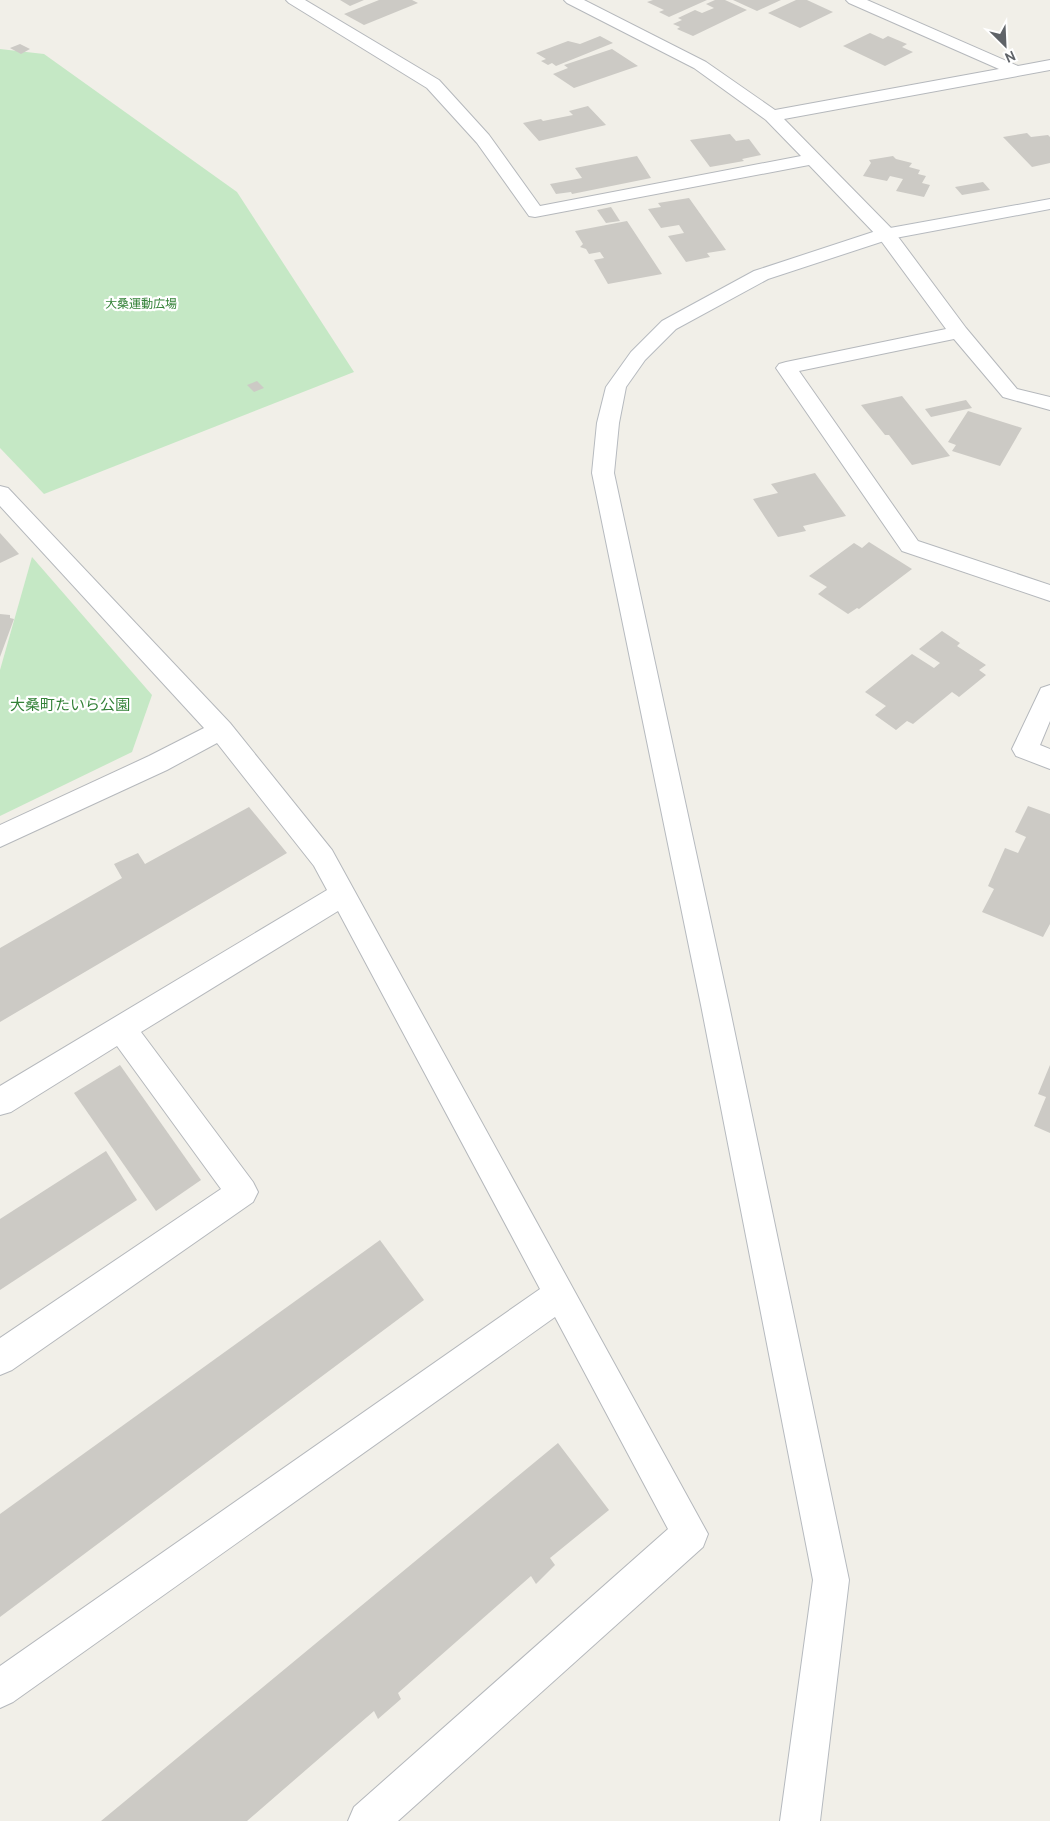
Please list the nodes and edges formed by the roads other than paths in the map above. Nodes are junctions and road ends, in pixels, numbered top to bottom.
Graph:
1 (294, 0) edge
2 (572, 0) edge
3 (854, 0) edge
4 (1050, 65) edge
5 (1016, 71) junction
6 (772, 116) junction
7 (813, 159) junction
8 (1050, 204) edge
9 (886, 234) junction
10 (959, 332) junction
11 (1050, 404) edge
12 (0, 494) edge
13 (1050, 593) edge
14 (1050, 694) edge
15 (221, 730) junction
16 (1050, 759) edge
17 (0, 837) edge
18 (342, 895) junction
19 (121, 1028) junction
20 (0, 1102) edge
21 (560, 1294) junction
22 (0, 1358) edge
23 (0, 1689) edge
24 (368, 1821) edge
25 (800, 1821) edge

1 - 7 street
2 - 6 street
3 - 5 street
4 - 5 street
5 - 6 street
6 - 7 street
7 - 9 street
8 - 9 street
9 - 10 street
9 - 25 street
10 - 11 street
10 - 13 street
12 - 15 street
14 - 16 street
15 - 17 street
15 - 18 street
18 - 19 street
18 - 21 street
19 - 20 street
19 - 22 street
21 - 23 street
21 - 24 street

